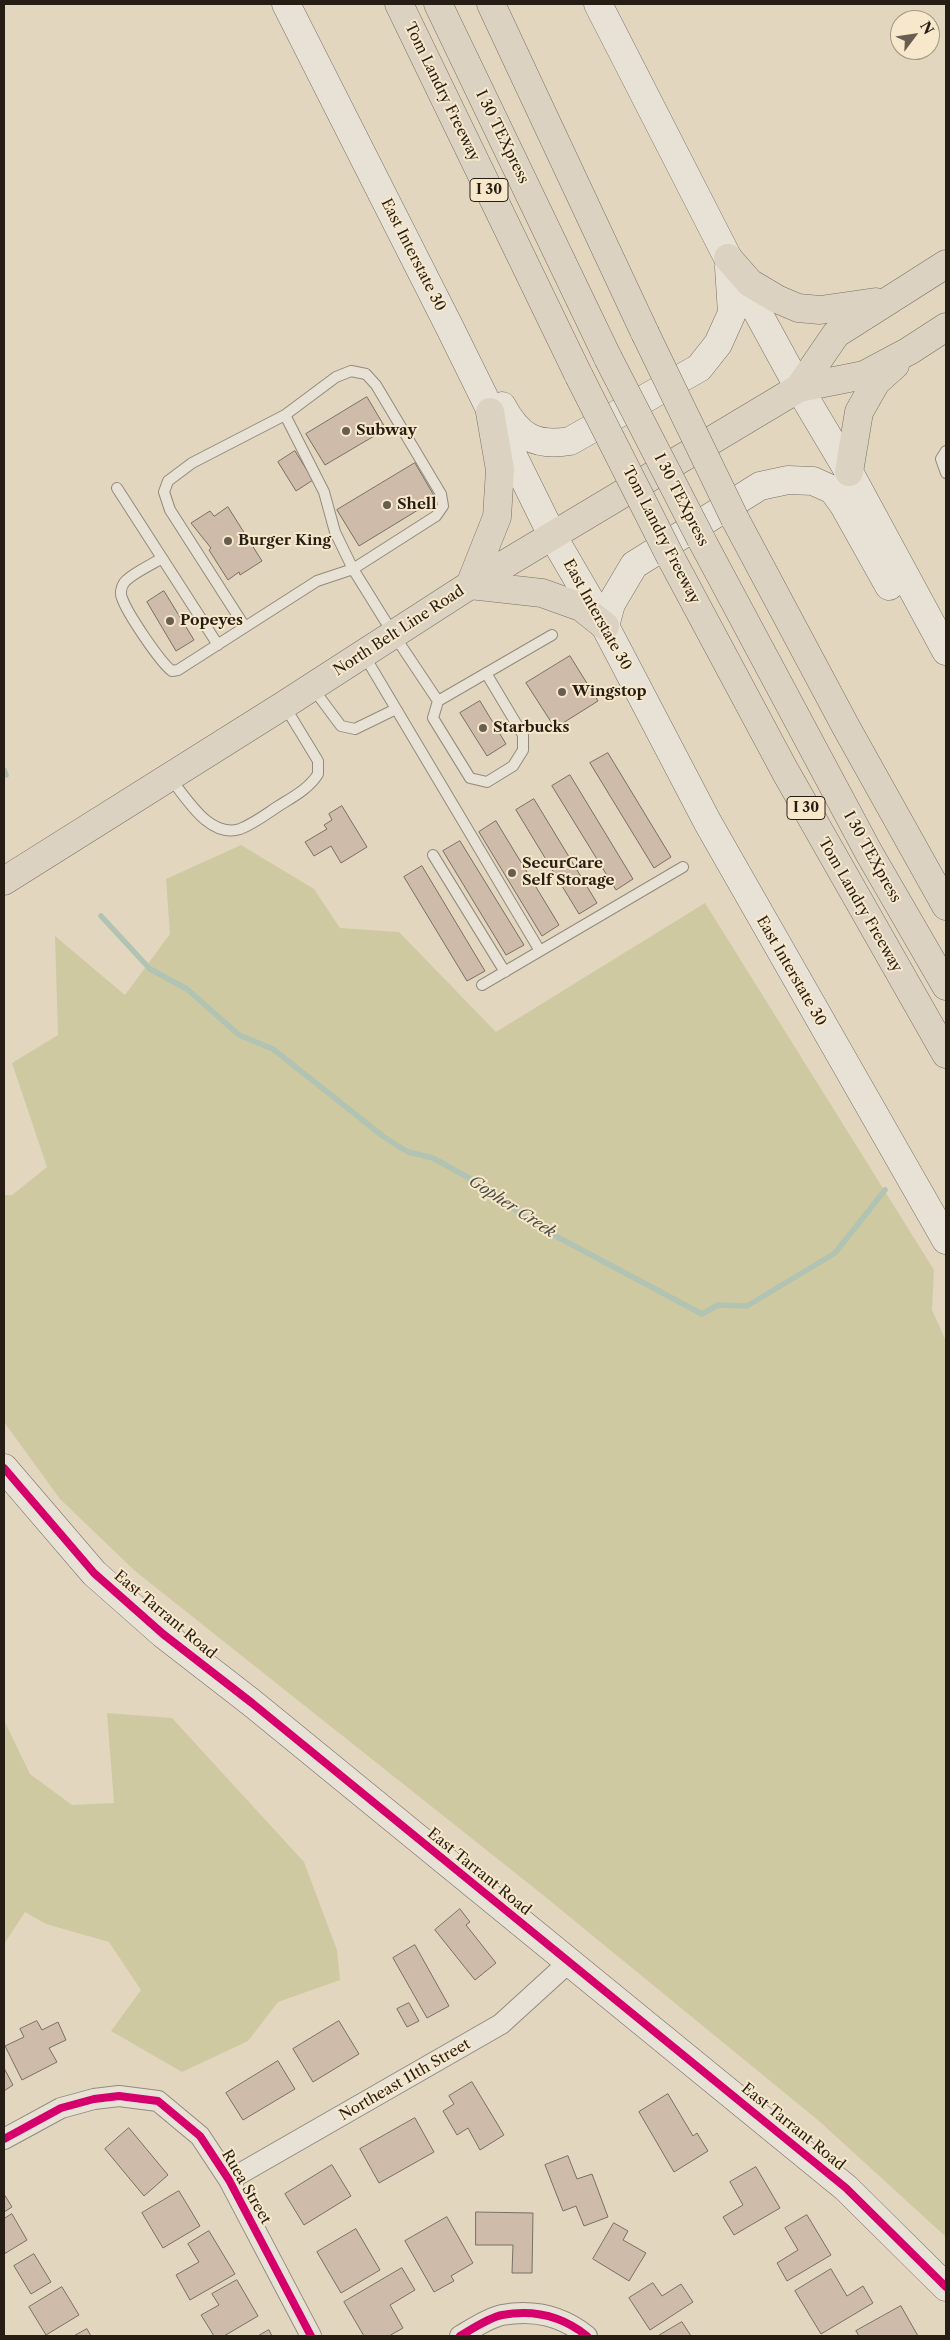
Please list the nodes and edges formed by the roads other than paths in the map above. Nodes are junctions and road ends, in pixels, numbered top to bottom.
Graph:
1 (286, 4) edge
2 (399, 4) edge
3 (438, 4) edge
4 (491, 4) edge
5 (598, 4) edge
6 (728, 258) junction
7 (946, 264) edge
8 (892, 298) junction
9 (449, 326) junction
10 (946, 327) edge
11 (909, 351) junction
12 (799, 388) junction
13 (490, 412) junction
14 (285, 415) junction
15 (946, 451) edge
16 (849, 472) junction
17 (946, 472) edge
18 (117, 488) dead end
19 (552, 535) junction
20 (162, 558) junction
21 (352, 569) junction
22 (470, 585) junction
23 (924, 613) junction
24 (605, 626) junction
25 (245, 628) junction
26 (394, 635) junction
27 (552, 635) dead end
28 (218, 645) junction
29 (946, 651) edge
30 (364, 654) junction
31 (486, 673) junction
32 (311, 687) junction
33 (438, 700) junction
34 (284, 705) junction
35 (396, 709) junction
36 (169, 777) junction
37 (433, 855) dead end
38 (683, 867) dead end
39 (4, 880) edge
40 (946, 906) edge
41 (540, 951) junction
42 (504, 972) junction
43 (482, 986) dead end
44 (946, 986) edge
45 (946, 1054) edge
46 (946, 1240) edge
47 (4, 1468) edge
48 (568, 1963) junction
49 (4, 2138) edge
50 (229, 2180) junction
51 (946, 2287) edge
52 (311, 2336) edge
53 (460, 2336) edge
54 (587, 2336) edge

1 - 9 main road, East Interstate 30
2 - 45 main road, Tom Landry Freeway / I 30, bridge
3 - 44 main road, I 30 TEXpress, bridge
4 - 40 main road, bridge
5 - 6 main road
6 - 8 main road
6 - 9 main road
6 - 12 main road
7 - 8 main road, North Belt Line Road
8 - 12 main road, North Belt Line Road
9 - 13 main road, East Interstate 30
10 - 11 main road, North Belt Line Road
11 - 12 main road, North Belt Line Road
11 - 16 main road
12 - 16 main road
12 - 19 main road, North Belt Line Road
13 - 19 main road, East Interstate 30
13 - 22 main road
14 - 21 lane
14 - 21 lane
14 - 25 lane
15 - 17 lane
16 - 23 main road
18 - 20 lane
19 - 22 main road, North Belt Line Road
19 - 24 main road, East Interstate 30
20 - 28 lane
20 - 28 lane
21 - 25 lane
21 - 26 lane
22 - 24 main road
22 - 26 main road, North Belt Line Road
23 - 24 main road
23 - 29 main road
24 - 46 main road, East Interstate 30
25 - 28 lane
26 - 30 main road, North Belt Line Road
26 - 33 lane
27 - 31 lane
30 - 32 main road, North Belt Line Road
30 - 35 lane
31 - 33 lane
31 - 33 lane
32 - 34 main road, North Belt Line Road
32 - 35 lane
34 - 36 main road, North Belt Line Road
34 - 36 lane
35 - 41 lane
36 - 39 main road, North Belt Line Road
37 - 42 lane
38 - 41 lane
41 - 42 lane
42 - 43 lane
47 - 48 main road, East Tarrant Road
48 - 50 street, Northeast 11th Street
48 - 51 main road, East Tarrant Road
49 - 50 street, Ruea Street
50 - 52 street, Ruea Street
53 - 54 street

